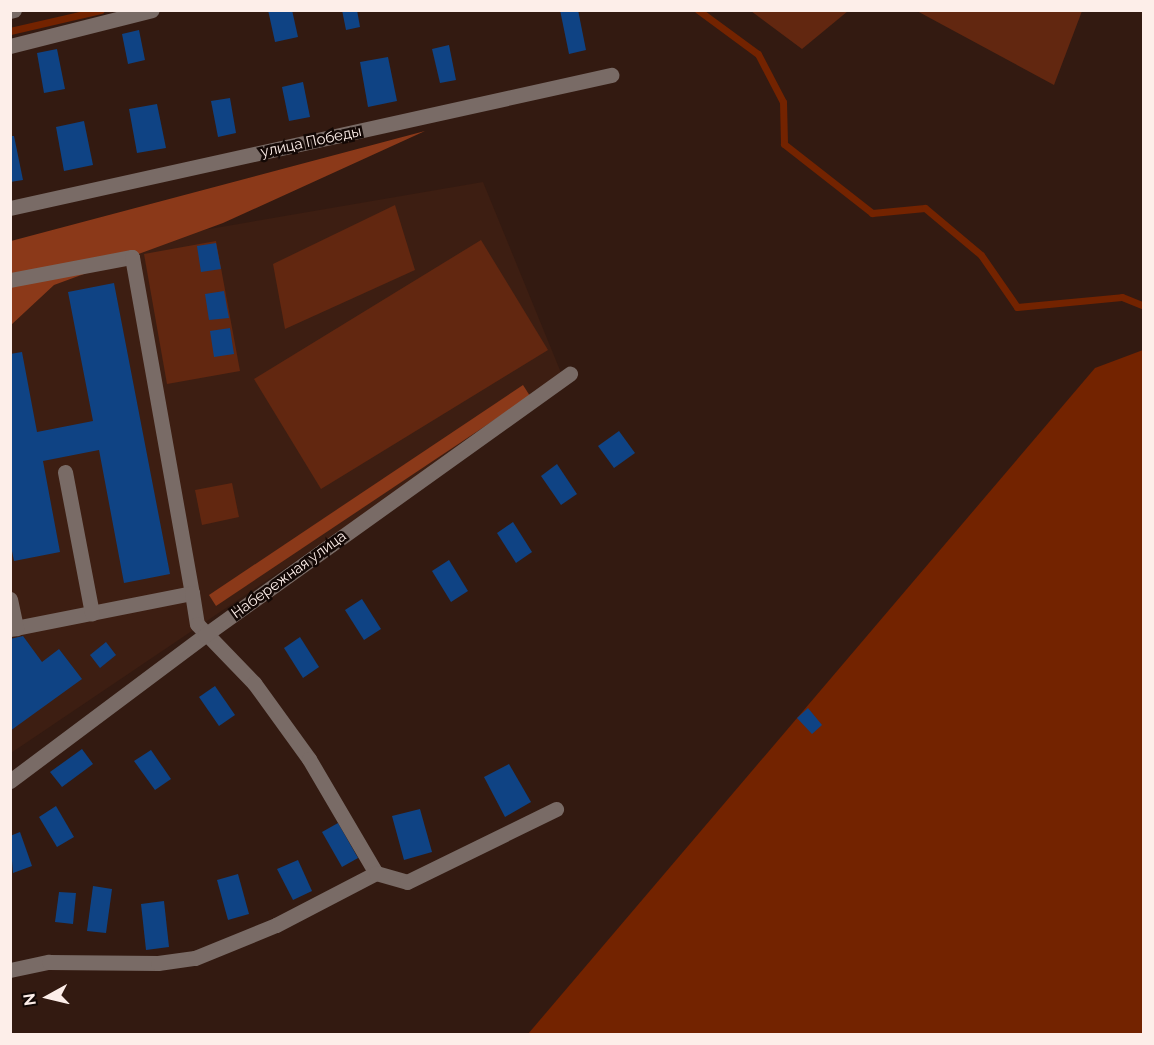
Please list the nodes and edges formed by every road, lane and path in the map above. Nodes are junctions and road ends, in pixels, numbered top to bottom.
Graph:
1 (153, 10) edge
2 (10, 45) edge
3 (611, 75) dead end
4 (10, 207) edge
5 (10, 280) edge
6 (570, 374) dead end
7 (65, 471) dead end
8 (192, 593) junction
9 (10, 599) edge
10 (92, 613) junction
11 (13, 629) edge
12 (205, 635) junction
13 (10, 781) edge
14 (556, 809) dead end
15 (376, 873) junction
16 (10, 970) edge

1 - 2 street
3 - 4 street, улица Победы
5 - 8 street
6 - 12 street, Набережная улица
7 - 10 street
8 - 10 street
8 - 12 street
9 - 11 street
10 - 11 street
12 - 13 street, Набережная улица
12 - 15 street
14 - 15 street
15 - 16 street

